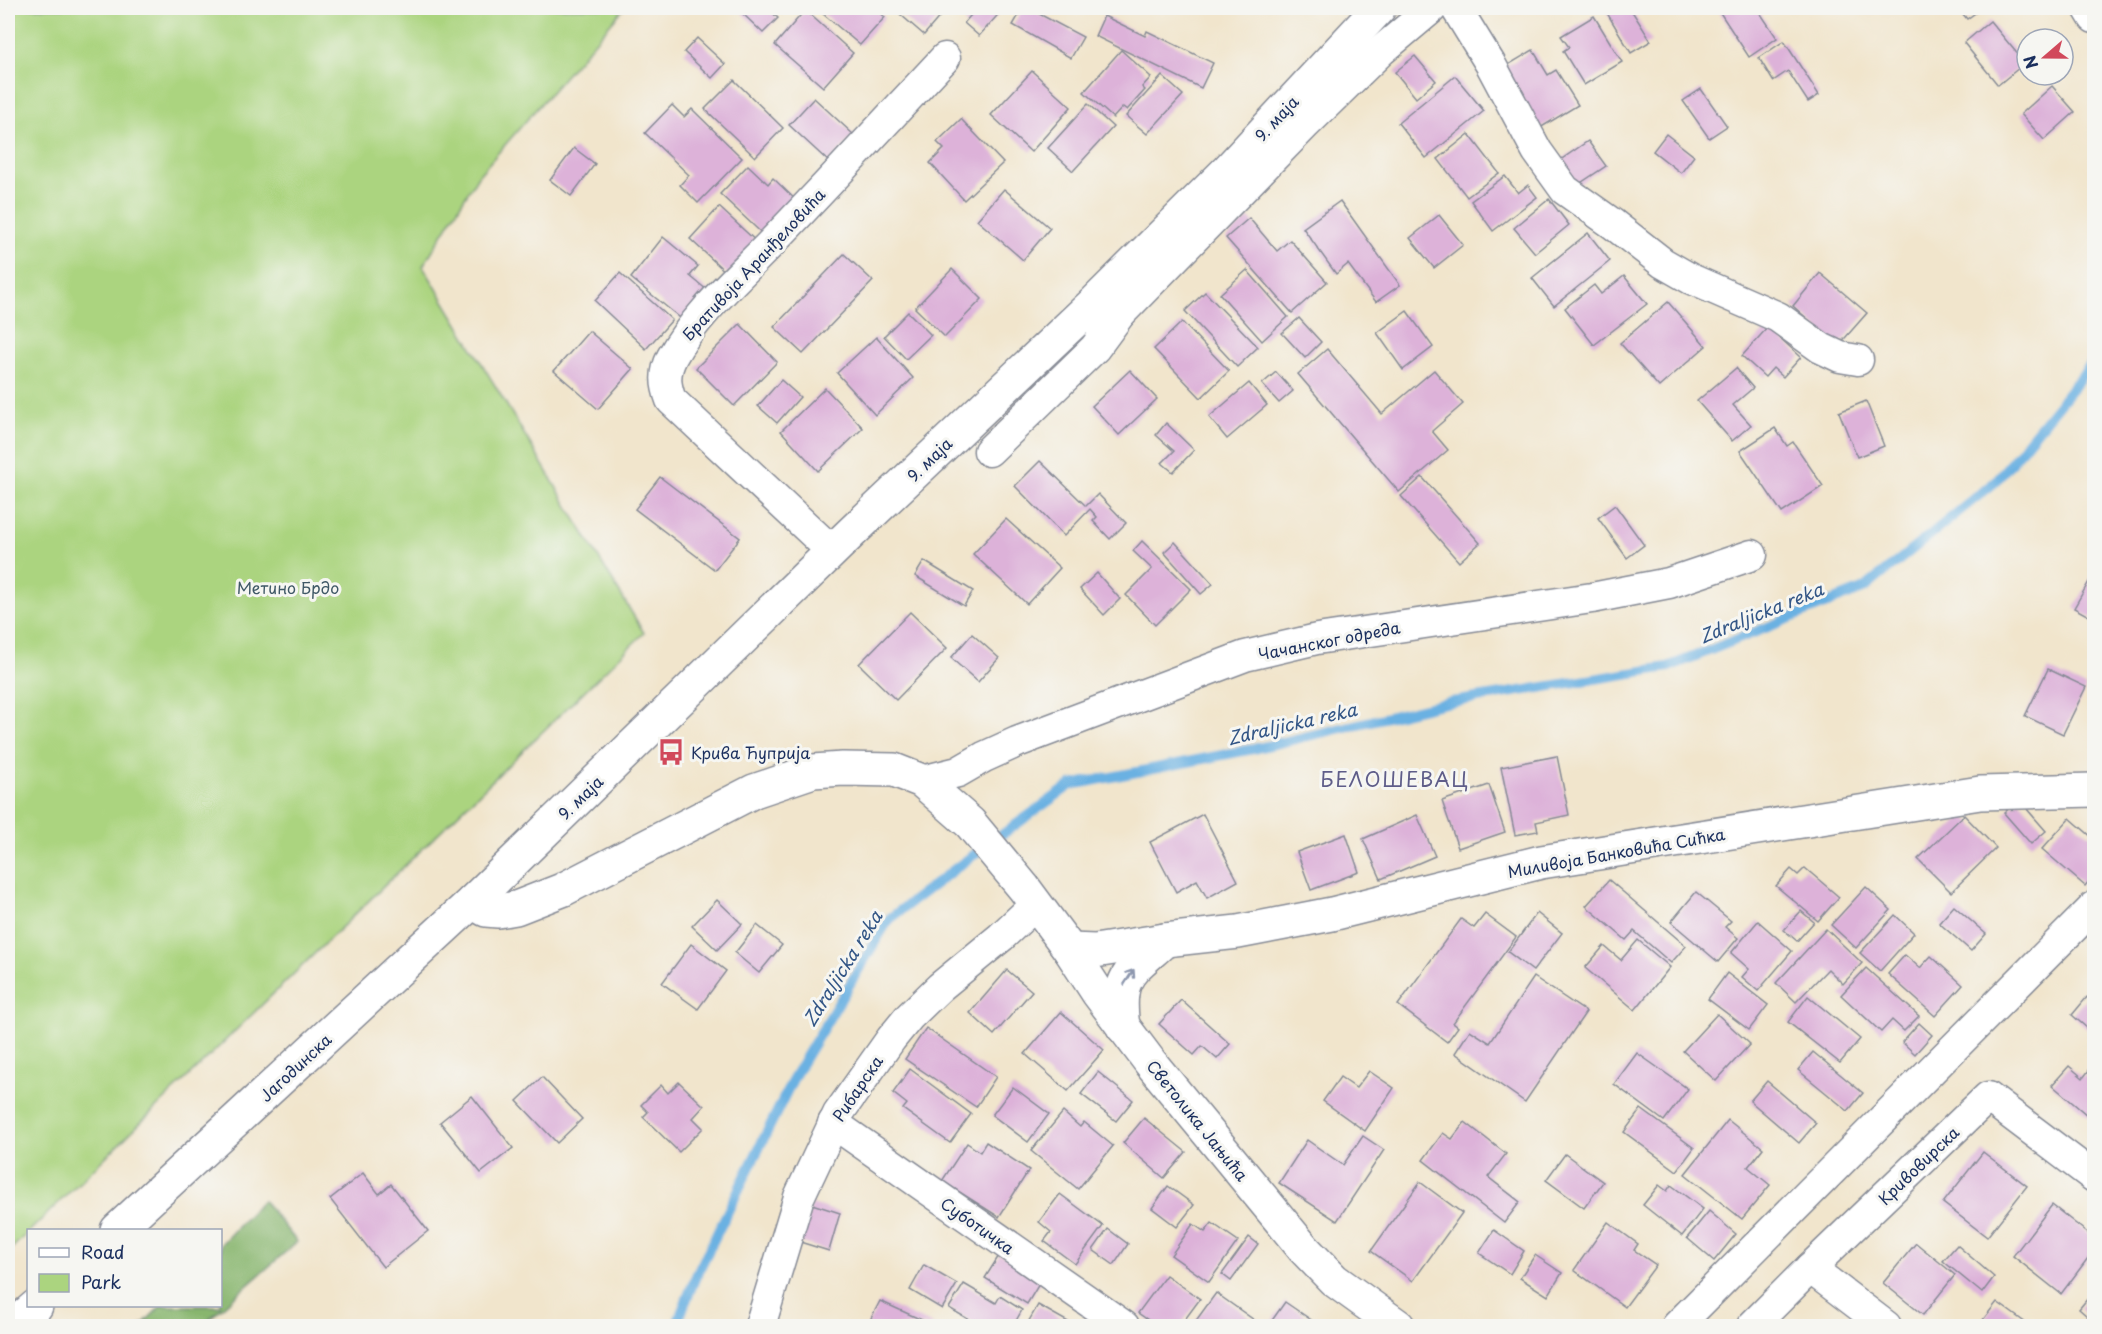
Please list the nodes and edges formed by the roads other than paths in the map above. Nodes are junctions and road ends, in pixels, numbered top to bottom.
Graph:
1 (1379, 8) edge
2 (1432, 8) edge
3 (1456, 8) edge
4 (2088, 8) edge
5 (2094, 18) edge
6 (945, 57) dead end
7 (1120, 315) junction
8 (1076, 320) junction
9 (1858, 360) dead end
10 (988, 451) dead end
11 (832, 551) junction
12 (1752, 555) dead end
13 (922, 781) junction
14 (2094, 790) edge
15 (1030, 896) junction
16 (472, 902) junction
17 (2094, 908) edge
18 (1165, 940) junction
19 (1070, 950) junction
20 (1123, 1027) junction
21 (833, 1123) junction
22 (2094, 1177) edge
23 (118, 1229) edge
24 (1810, 1268) junction
25 (34, 1307) edge
26 (13, 1326) edge
27 (760, 1326) edge
28 (1124, 1326) edge
29 (1398, 1326) edge
30 (1677, 1326) edge
31 (1752, 1326) edge
32 (1886, 1326) edge

1 - 8 street, 9. маја
2 - 7 street
3 - 9 street
4 - 5 street
6 - 11 street, Бративоја Аранђеловића
7 - 8 street
7 - 10 street
8 - 11 street, 9. маја
11 - 16 street, 9. маја
12 - 13 street, Чачанског одреда
13 - 15 street, Светолика Јањића
13 - 16 street
14 - 18 street, Миливоја Банковића Сићка
15 - 19 street, Светолика Јањића
15 - 21 street, Рибарска
16 - 23 street, Јагодинска
17 - 30 street
18 - 19 street, Миливоја Банковића Сићка
20 -> 18 street
19 - 20 street, Светолика Јањића
20 - 29 street, Светолика Јањића
21 - 27 street, Рибарска
21 - 28 street, Суботичка
22 - 24 street, Кривовирска
24 - 31 street, Кривовирска
24 - 32 street
25 - 26 street

